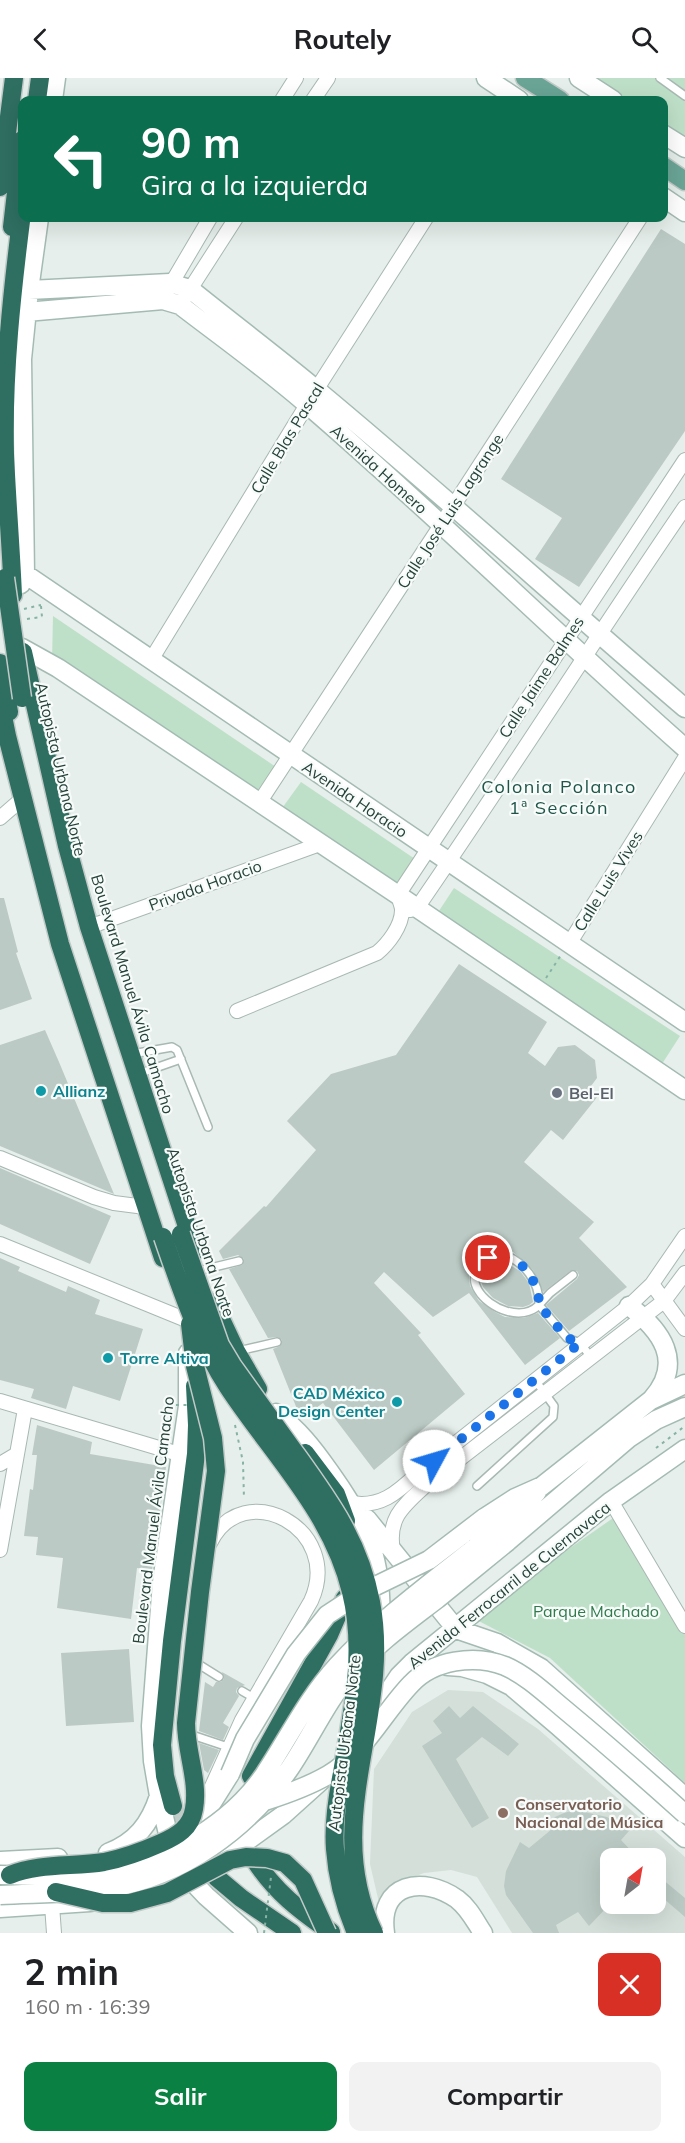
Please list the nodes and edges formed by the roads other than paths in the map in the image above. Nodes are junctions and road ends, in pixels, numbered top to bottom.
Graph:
1 (5, 78) edge
2 (14, 78) edge
3 (31, 78) edge
4 (40, 78) edge
5 (56, 78) edge
6 (296, 78) edge
7 (328, 78) edge
8 (486, 78) edge
9 (525, 78) edge
10 (579, 78) edge
11 (660, 78) edge
12 (29, 96) edge
13 (38, 96) edge
14 (54, 96) edge
15 (285, 96) edge
16 (316, 96) edge
17 (507, 96) edge
18 (554, 96) edge
19 (607, 96) edge
20 (685, 96) edge
21 (0, 117) edge
22 (668, 137) edge
23 (685, 148) edge
24 (668, 169) edge
25 (18, 177) edge
26 (685, 181) edge
27 (0, 187) edge
28 (668, 200) edge
29 (685, 212) edge
30 (21, 222) edge
31 (38, 222) edge
32 (208, 222) edge
33 (233, 222) edge
34 (423, 222) edge
35 (637, 222) edge
36 (29, 290) junction
37 (176, 294) junction
38 (26, 312) junction
39 (0, 343) edge
40 (312, 397) junction
41 (685, 460) edge
42 (453, 506) junction
43 (685, 507) edge
44 (0, 513) edge
45 (441, 525) junction
46 (25, 574) junction
47 (14, 607) junction
48 (579, 618) junction
49 (598, 634) junction
50 (565, 641) junction
51 (22, 648) junction
52 (584, 658) junction
53 (151, 660) junction
54 (0, 670) edge
55 (0, 701) edge
56 (685, 708) edge
57 (4, 729) edge
58 (685, 748) edge
59 (290, 755) junction
60 (685, 758) edge
61 (23, 798) junction
62 (259, 803) junction
63 (0, 818) edge
64 (320, 844) junction
65 (429, 849) junction
66 (448, 862) junction
67 (406, 905) junction
68 (89, 927) junction
69 (569, 944) junction
70 (237, 1011) dead end
71 (685, 1022) edge
72 (130, 1055) junction
73 (181, 1059) junction
74 (136, 1075) junction
75 (685, 1090) edge
76 (208, 1127) dead end
77 (0, 1158) edge
78 (145, 1207) junction
79 (685, 1236) edge
80 (0, 1244) edge
81 (239, 1261) dead end
82 (202, 1270) junction
83 (685, 1273) edge
84 (573, 1275) dead end
85 (652, 1284) junction
86 (664, 1301) junction
87 (539, 1305) junction
88 (636, 1312) junction
89 (187, 1320) junction
90 (685, 1329) edge
91 (277, 1342) dead end
92 (580, 1343) junction
93 (236, 1351) junction
94 (591, 1357) junction
95 (535, 1380) junction
96 (685, 1384) edge
97 (544, 1393) junction
98 (651, 1400) junction
99 (0, 1401) edge
100 (685, 1407) edge
101 (25, 1409) junction
102 (276, 1413) junction
103 (685, 1449) edge
104 (17, 1454) junction
105 (179, 1454) junction
106 (0, 1464) edge
107 (421, 1480) junction
108 (477, 1486) dead end
109 (190, 1498) junction
110 (611, 1501) junction
111 (351, 1503) junction
112 (496, 1530) junction
113 (0, 1550) edge
114 (393, 1551) junction
115 (198, 1568) junction
116 (685, 1626) edge
117 (456, 1629) junction
118 (187, 1658) junction
119 (399, 1676) junction
120 (219, 1677) dead end
121 (242, 1691) dead end
122 (255, 1698) junction
123 (376, 1708) junction
124 (178, 1730) junction
125 (228, 1747) junction
126 (251, 1776) dead end
127 (227, 1780) junction
128 (685, 1797) edge
129 (166, 1801) junction
130 (263, 1801) junction
131 (299, 1803) junction
132 (685, 1814) edge
133 (269, 1824) junction
134 (241, 1836) junction
135 (177, 1837) junction
136 (685, 1838) edge
137 (222, 1853) junction
138 (102, 1854) junction
139 (254, 1859) dead end
140 (3, 1871) edge
141 (186, 1871) junction
142 (216, 1877) dead end
143 (307, 1887) junction
144 (157, 1891) junction
145 (0, 1895) edge
146 (60, 1898) junction
147 (105, 1899) junction
148 (0, 1908) edge
149 (218, 1908) junction
150 (245, 1932) edge
151 (54, 1933) edge
152 (292, 1933) edge
153 (327, 1933) edge
154 (332, 1933) edge
155 (356, 1933) edge
156 (374, 1933) edge
157 (384, 1933) edge
158 (483, 1933) edge

1 - 21 highway
2 - 27 highway
3 - 12 highway
4 - 13 highway
5 - 14 main road
6 - 15 street
7 - 16 street
8 - 17 main road
9 - 18 main road
10 - 19 main road
11 - 20 lane
22 - 23 main road
24 - 26 main road
25 - 39 highway
28 - 29 main road
30 - 47 highway, Boulevard Manuel Ávila Camacho
31 - 36 main road
32 - 37 street
33 - 37 street
34 - 40 street, Calle Blas Pascal
35 - 42 street, Calle José Luis Lagrange
36 - 37 main road
36 - 38 main road
37 - 38 main road
37 - 40 main road, Avenida Homero
38 - 46 main road
40 - 42 main road, Avenida Homero
40 - 45 main road, Avenida Homero
40 - 53 street, Calle Blas Pascal
41 - 48 street, Calle Jaime Balmes
42 - 45 street, Calle José Luis Lagrange
42 - 48 main road, Avenida Homero
43 - 49 street, Calle Jaime Balmes
44 - 156 highway, Autopista Urbana Norte, bridge
45 - 50 main road, Avenida Homero
45 - 59 street, Calle José Luis Lagrange
46 - 47 main road
46 - 53 main road, Avenida Horacio
47 - 51 highway, Boulevard Manuel Ávila Camacho
48 - 49 main road, Avenida Homero
48 - 50 street, Calle Jaime Balmes
49 - 52 street, Calle Jaime Balmes
49 - 56 main road, Avenida Homero
50 - 52 main road, Avenida Homero
50 - 65 street, Calle Jaime Balmes
51 - 62 main road
51 - 68 highway, Boulevard Manuel Ávila Camacho
52 - 58 main road, Avenida Homero
52 - 66 street, Calle Jaime Balmes
53 - 59 main road, Avenida Horacio
54 - 89 highway, Autopista Urbana Norte, bridge
55 - 57 highway, Boulevard Manuel Ávila Camacho
57 - 61 highway, Boulevard Manuel Ávila Camacho
59 - 62 street, Calle José Luis Lagrange
59 - 65 main road, Avenida Horacio
60 - 69 street, Calle Luis Vives
61 - 63 street
61 - 78 highway, Boulevard Manuel Ávila Camacho
62 - 64 main road
64 - 67 main road
64 - 68 street, Privada Horacio
65 - 66 main road, Avenida Horacio
65 - 67 street, Calle Jaime Balmes
66 - 67 street, Calle Jaime Balmes
66 - 69 main road, Avenida Horacio
67 - 70 street
67 - 75 main road
68 - 72 highway, Boulevard Manuel Ávila Camacho
69 - 71 main road, Avenida Horacio
72 - 73 lane
72 - 74 highway, Boulevard Manuel Ávila Camacho
73 - 74 lane
73 - 76 lane
74 - 82 highway, Boulevard Manuel Ávila Camacho
77 - 78 street
78 - 89 highway, Boulevard Manuel Ávila Camacho
79 - 85 street
80 - 89 street
81 - 82 lane
82 - 93 highway, Boulevard Manuel Ávila Camacho
83 - 86 street
84 - 87 lane
85 - 86 street
85 - 88 street
86 - 88 street
86 - 90 street
87 - 87 lane
87 - 92 lane
88 - 92 street
88 - 94 street
88 - 98 main road
89 - 105 main road, Boulevard Manuel Ávila Camacho
89 - 109 highway, Boulevard Manuel Ávila Camacho
89 - 140 highway, bridge
89 - 155 highway, Autopista Urbana Norte, bridge
91 - 93 lane
92 - 94 lane
92 - 95 street
93 - 102 highway, Boulevard Manuel Ávila Camacho
94 - 97 street
95 - 97 lane
95 - 107 street
96 - 98 main road
97 - 107 street
97 - 108 lane
98 - 112 main road
99 - 101 street
100 - 112 main road
101 - 104 street
101 - 105 street
102 - 111 main road, Boulevard Manuel Ávila Camacho
102 - 126 highway, Boulevard Manuel Ávila Camacho
103 - 110 main road, Avenida Ferrocarril de Cuernavaca
104 - 106 street
104 - 113 street
105 - 129 main road, Boulevard Manuel Ávila Camacho
107 - 111 street
107 - 114 street
109 - 115 highway
109 - 129 highway, Boulevard Manuel Ávila Camacho
110 - 116 street
110 - 117 main road, Avenida Ferrocarril de Cuernavaca
111 - 114 main road
111 - 123 main road, Boulevard Manuel Ávila Camacho
112 - 127 main road, bridge
112 - 130 main road, bridge
112 - 140 main road, bridge
114 - 117 main road
115 - 118 highway
115 - 122 street
117 - 119 main road, Avenida Ferrocarril de Cuernavaca
117 - 128 main road
118 - 120 lane
118 - 124 highway
119 - 123 main road, Avenida Ferrocarril de Cuernavaca
119 - 136 main road
121 - 122 lane
122 - 125 street
123 - 131 main road, Avenida Ferrocarril de Cuernavaca
123 - 157 main road, Boulevard Manuel Ávila Camacho
124 - 125 lane
124 - 135 highway
125 - 135 street
127 - 135 main road
127 - 141 main road
129 - 135 main road, Boulevard Manuel Ávila Camacho
129 - 138 main road
130 - 132 main road, bridge
130 - 137 main road
130 - 146 main road, bridge
131 - 133 main road, Avenida Ferrocarril de Cuernavaca
131 - 134 main road
133 - 134 main road
133 - 141 main road, Avenida Ferrocarril de Cuernavaca
134 - 141 main road
135 - 138 main road
135 - 141 main road, Boulevard Manuel Ávila Camacho
137 - 143 highway, bridge
137 - 146 highway, bridge
138 - 140 main road
138 - 147 main road
139 - 154 highway
141 - 144 main road
141 - 147 main road
141 - 149 main road, Boulevard Manuel Ávila Camacho
142 - 152 highway
143 - 146 highway, bridge
143 - 153 highway, bridge
144 - 147 main road
144 - 149 main road
145 - 146 main road, bridge
146 - 147 main road
146 - 148 main road
146 - 151 street
149 - 150 main road, Boulevard Manuel Ávila Camacho
157 - 158 main road

